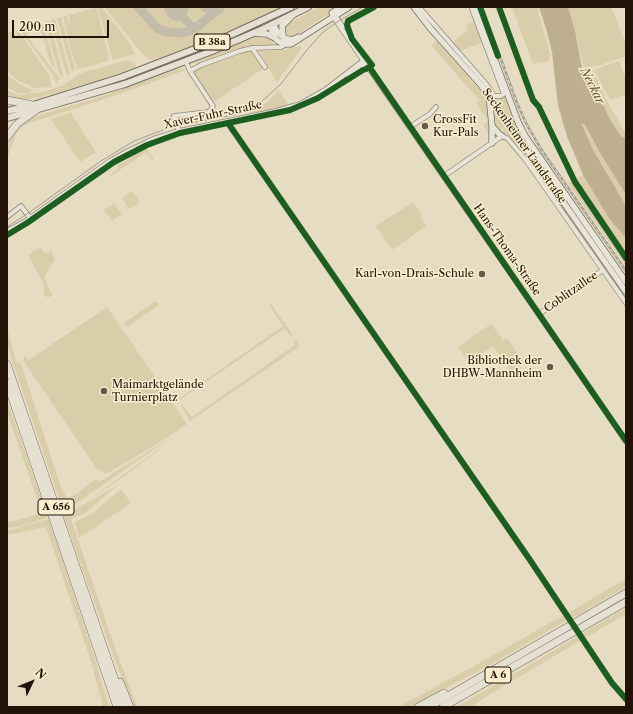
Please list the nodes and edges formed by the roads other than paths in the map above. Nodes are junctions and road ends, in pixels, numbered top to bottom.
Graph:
1 (290, 7) edge
2 (308, 7) edge
3 (349, 7) edge
4 (414, 7) edge
5 (419, 7) edge
6 (474, 7) edge
7 (342, 9) edge
8 (293, 15) junction
9 (333, 15) junction
10 (270, 21) junction
11 (340, 22) junction
12 (254, 33) junction
13 (347, 35) junction
14 (283, 37) junction
15 (275, 38) junction
16 (292, 40) junction
17 (287, 44) junction
18 (252, 48) junction
19 (273, 48) junction
20 (186, 62) junction
21 (365, 62) junction
22 (265, 67) dead end
23 (190, 71) junction
24 (505, 93) junction
25 (489, 95) junction
26 (7, 100) edge
27 (436, 107) dead end
28 (34, 108) junction
29 (7, 111) edge
30 (7, 118) edge
31 (492, 126) junction
32 (410, 127) junction
33 (179, 131) junction
34 (502, 136) junction
35 (7, 138) edge
36 (492, 143) junction
37 (444, 176) junction
38 (7, 217) edge
39 (30, 218) junction
40 (7, 231) edge
41 (603, 270) junction
42 (626, 282) edge
43 (626, 292) edge
44 (626, 303) edge
45 (539, 314) junction
46 (7, 364) edge
47 (7, 383) edge
48 (626, 441) edge
49 (626, 593) edge
50 (626, 602) edge
51 (104, 649) junction
52 (101, 658) junction
53 (493, 670) junction
54 (113, 707) edge
55 (117, 707) edge
56 (124, 707) edge
57 (130, 707) edge
58 (418, 707) edge
59 (429, 707) edge
60 (443, 707) edge

1 - 10 main road, B 38a
2 - 8 main road, B 38a
3 - 7 main road
4 - 25 main road, Seckenheimer Landstraße
5 - 24 street
6 - 24 street, Seckenheimer Landstraße
6 - 24 main road, Seckenheimer Landstraße
7 - 9 main road
7 - 11 street
8 - 10 main road, B 38a
8 - 14 main road
9 - 11 street, Hans-Thoma-Straße
9 - 13 street, Hans-Thoma-Straße
9 - 16 main road
9 - 17 main road
10 - 12 main road, B 38a
10 - 14 main road
10 - 15 main road
10 - 28 main road, B 38a
11 - 13 street, Hans-Thoma-Straße
12 - 15 main road
12 - 20 main road, B 38a
13 - 21 street, Hans-Thoma-Straße
14 - 16 main road
15 - 17 main road
15 - 19 street
16 - 17 street
17 - 19 street
18 - 19 street
18 - 22 street
18 - 23 street
20 - 23 street
20 - 28 main road, B 38a
21 - 32 street, Hans-Thoma-Straße
21 - 33 street, Xaver-Fuhr-Straße
23 - 33 street
24 - 42 main road, Seckenheimer Landstraße
25 - 31 main road
25 - 43 main road, Seckenheimer Landstraße
26 - 28 highway
27 - 32 street
28 - 29 main road, B 38a
28 - 30 main road, B 38a
28 - 35 highway
31 - 34 main road
31 - 36 main road
32 - 37 street, Hans-Thoma-Straße
33 - 39 street, Xaver-Fuhr-Straße
34 - 36 street
34 - 41 street, Seckenheimer Landstraße
36 - 37 street
37 - 45 street, Hans-Thoma-Straße
38 - 39 street
39 - 40 street, Xaver-Fuhr-Straße
41 - 44 street, Seckenheimer Landstraße
41 - 45 street, Coblitzallee
45 - 48 street, Hans-Thoma-Straße
46 - 51 highway, A 656
47 - 52 highway, A 656
49 - 53 highway, A 6
50 - 60 highway, A 6
51 - 56 highway, A 656
51 - 57 highway
52 - 54 highway
52 - 55 highway, A 656
53 - 58 highway
53 - 59 highway, A 6

